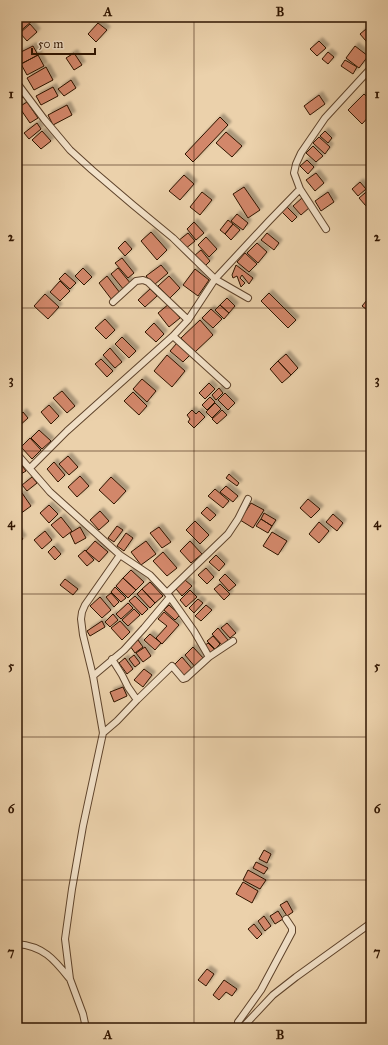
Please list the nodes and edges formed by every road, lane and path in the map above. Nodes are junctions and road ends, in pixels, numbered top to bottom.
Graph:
1 (370, 72) edge
2 (17, 83) edge
3 (300, 189) junction
4 (326, 229) dead end
5 (216, 279) junction
6 (248, 298) dead end
7 (113, 302) dead end
8 (188, 320) junction
9 (173, 336) junction
10 (227, 386) dead end
11 (17, 454) edge
12 (30, 468) junction
13 (248, 499) dead end
14 (120, 555) junction
15 (169, 595) junction
16 (233, 641) dead end
17 (209, 658) junction
18 (112, 659) junction
19 (93, 676) junction
20 (137, 700) junction
21 (103, 733) junction
22 (286, 918) dead end
23 (371, 923) edge
24 (17, 944) edge
25 (70, 978) junction
26 (86, 1028) edge
27 (237, 1028) edge
28 (242, 1028) edge

1 - 3 street
2 - 5 street
3 - 4 street
3 - 5 street
5 - 6 street
5 - 8 street
7 - 8 street
8 - 9 street
9 - 10 street
9 - 12 street
11 - 12 street
12 - 14 street
13 - 15 street
14 - 15 street
14 - 19 street
15 - 17 street
15 - 18 street
16 - 17 street
17 - 20 street
18 - 19 street
18 - 20 street
19 - 21 street
20 - 21 street
21 - 25 street
22 - 27 street
23 - 28 street
24 - 25 street
25 - 26 street

